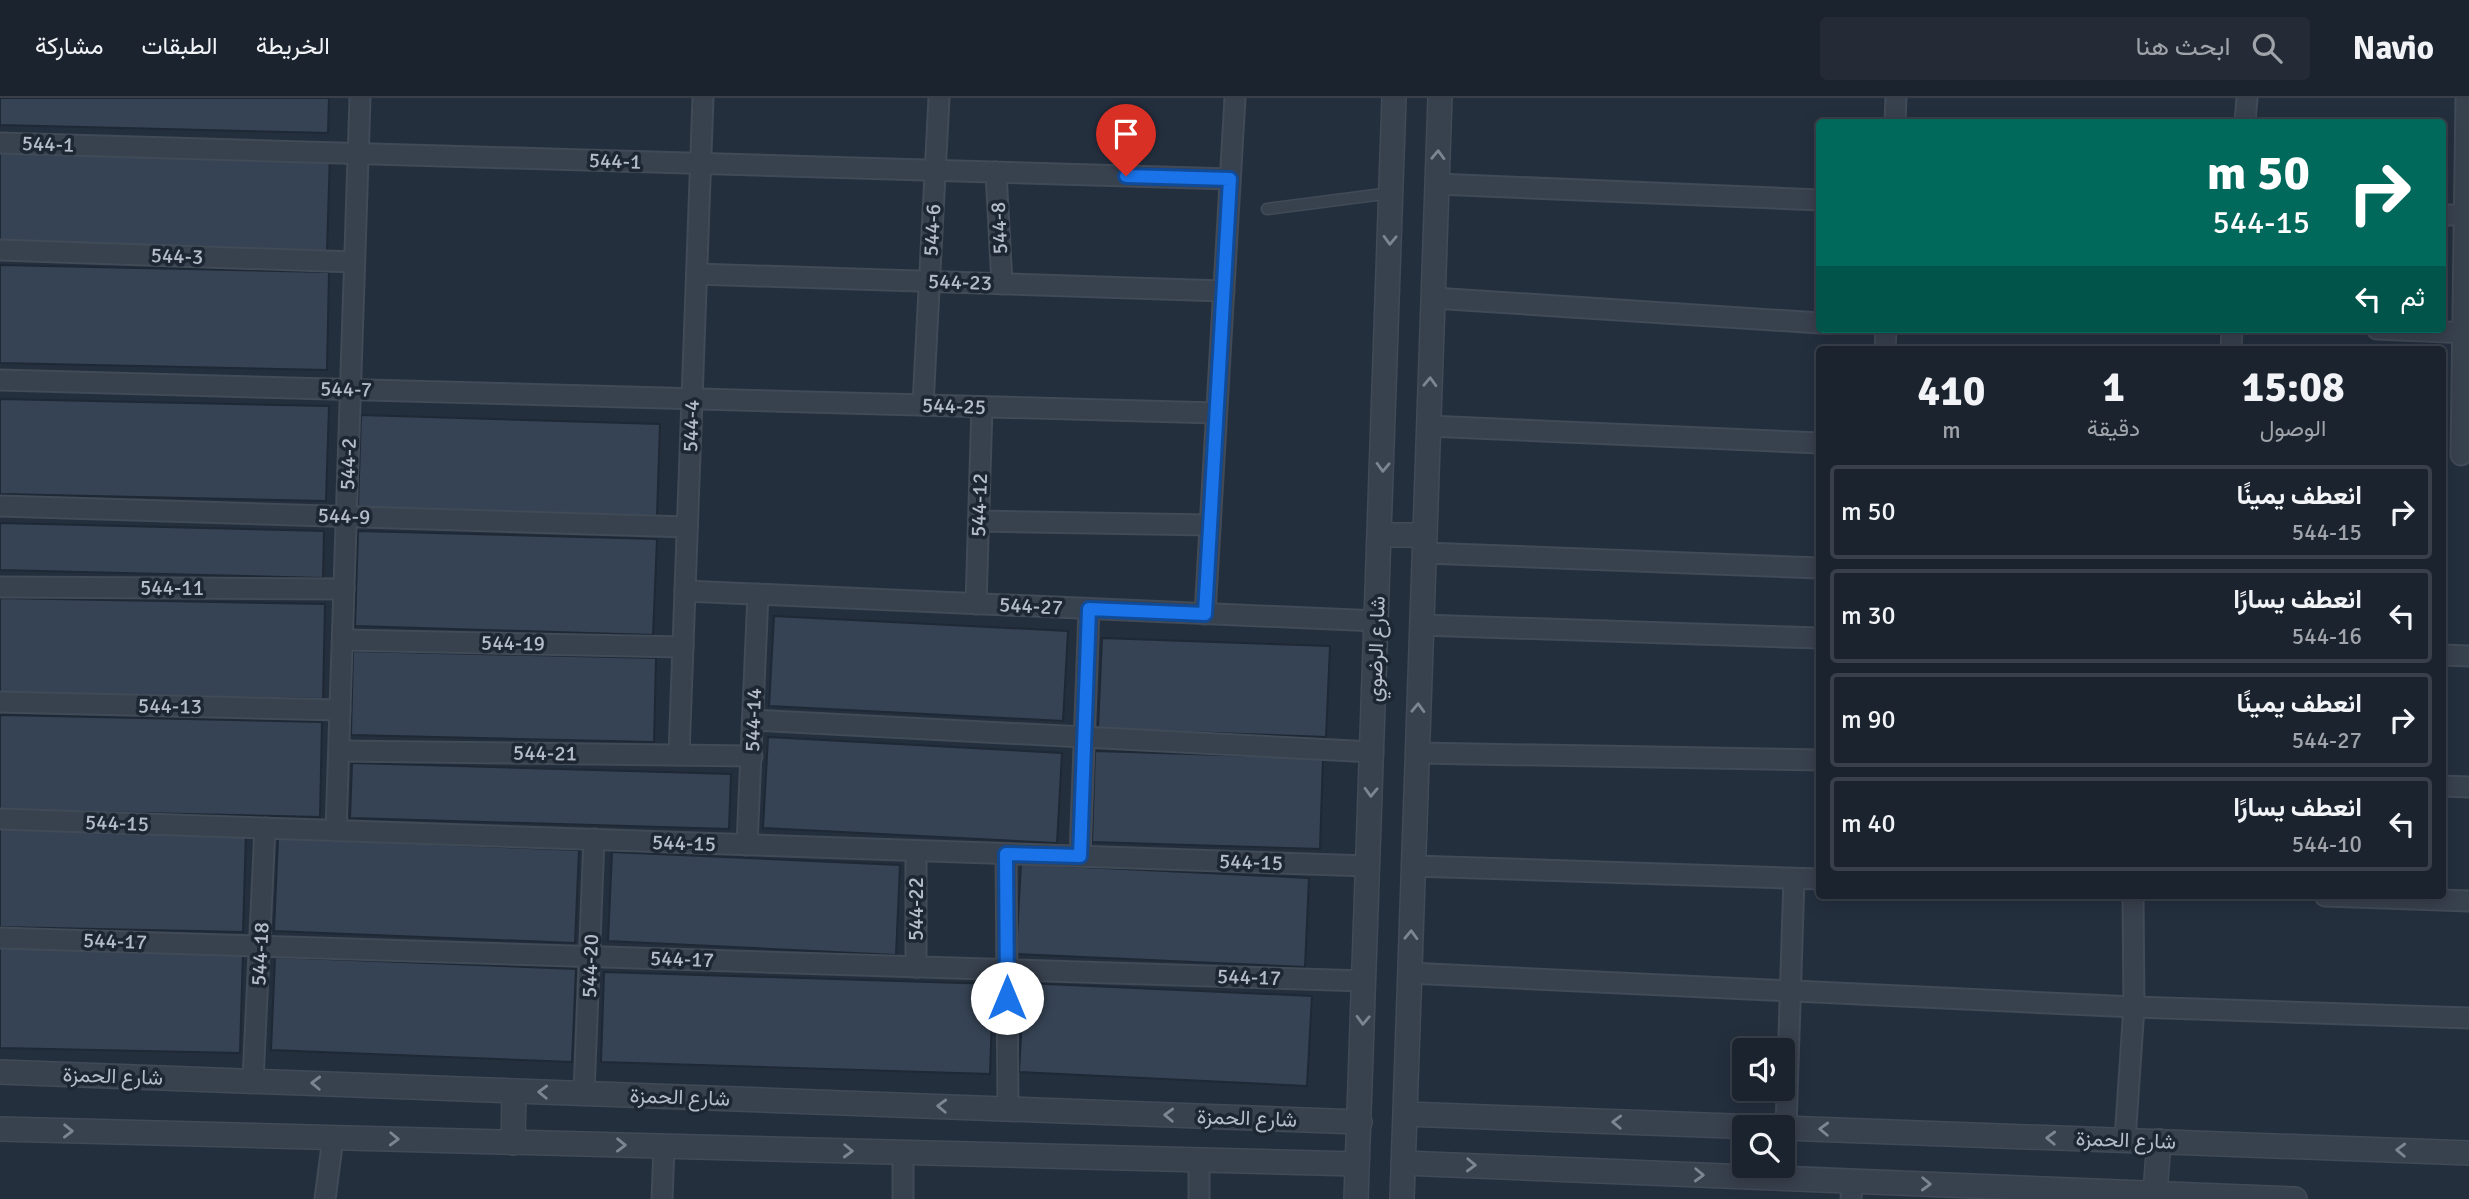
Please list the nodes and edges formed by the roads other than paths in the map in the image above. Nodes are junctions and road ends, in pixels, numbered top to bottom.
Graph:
1 (360, 98) edge
2 (703, 98) edge
3 (939, 98) edge
4 (1235, 98) edge
5 (1394, 98) edge
6 (1440, 98) edge
7 (1896, 98) edge
8 (2247, 98) edge
9 (2466, 98) edge
10 (1895, 119) edge
11 (2245, 119) edge
12 (0, 143) edge
13 (358, 153) junction
14 (701, 163) junction
15 (935, 170) junction
16 (996, 172) junction
17 (1230, 179) junction
18 (1437, 184) junction
19 (1391, 193) junction
20 (1816, 200) edge
21 (1267, 209) dead end
22 (2446, 215) edge
23 (2467, 215) edge
24 (0, 250) edge
25 (354, 262) junction
26 (697, 274) junction
27 (929, 281) junction
28 (1002, 284) junction
29 (1224, 291) junction
30 (1433, 298) junction
31 (2466, 298) edge
32 (1816, 323) edge
33 (2446, 332) edge
34 (2466, 333) edge
35 (0, 380) edge
36 (351, 389) junction
37 (692, 398) junction
38 (923, 405) junction
39 (982, 407) junction
40 (1216, 413) junction
41 (1428, 426) junction
42 (1816, 443) edge
43 (2458, 455) edge
44 (0, 506) edge
45 (346, 516) junction
46 (979, 521) junction
47 (1210, 525) junction
48 (687, 527) junction
49 (1381, 535) junction
50 (1424, 544) junction
51 (1816, 568) edge
52 (0, 587) edge
53 (344, 589) junction
54 (685, 591) junction
55 (758, 594) junction
56 (976, 604) junction
57 (1089, 609) junction
58 (1205, 614) junction
59 (1377, 621) junction
60 (1421, 625) junction
61 (1816, 638) edge
62 (342, 640) junction
63 (683, 647) junction
64 (2446, 655) edge
65 (2469, 656) edge
66 (0, 702) edge
67 (340, 710) junction
68 (753, 720) junction
69 (1084, 737) junction
70 (339, 751) junction
71 (1373, 752) junction
72 (1417, 753) junction
73 (679, 755) junction
74 (752, 756) junction
75 (1816, 760) edge
76 (2446, 786) edge
77 (2469, 787) edge
78 (0, 819) edge
79 (265, 828) junction
80 (337, 831) junction
81 (594, 839) junction
82 (747, 845) junction
83 (916, 851) junction
84 (1006, 854) junction
85 (1080, 856) junction
86 (1368, 866) junction
87 (1413, 866) junction
88 (1794, 878) junction
89 (1816, 879) edge
90 (2133, 899) edge
91 (2411, 899) edge
92 (2469, 901) edge
93 (0, 937) edge
94 (260, 946) junction
95 (590, 956) junction
96 (916, 967) junction
97 (1007, 970) junction
98 (1409, 973) junction
99 (1364, 981) junction
100 (1790, 990) junction
101 (2134, 1007) junction
102 (2469, 1018) edge
103 (0, 1072) edge
104 (253, 1080) junction
105 (514, 1091) junction
106 (584, 1093) junction
107 (1008, 1108) junction
108 (1405, 1114) junction
109 (1785, 1115) edge
110 (1360, 1122) junction
111 (1732, 1126) edge
112 (1795, 1128) edge
113 (0, 1129) edge
114 (333, 1138) junction
115 (2125, 1140) junction
116 (2159, 1142) junction
117 (513, 1143) junction
118 (664, 1146) junction
119 (904, 1153) junction
120 (2469, 1153) edge
121 (1199, 1160) junction
122 (1403, 1163) junction
123 (1357, 1164) junction
124 (1852, 1190) edge
125 (2155, 1193) junction
126 (2208, 1197) edge
127 (325, 1199) edge
128 (662, 1199) edge
129 (903, 1199) edge
130 (1199, 1199) edge
131 (1356, 1199) edge
132 (1402, 1199) edge
133 (2295, 1199) edge

1 - 13 street, 544-2
2 - 14 street, 544-4
3 - 15 street, 544-6
4 - 17 street
5 - 19 street, شارع الرضوي
18 -> 6 street
7 - 10 street
8 - 11 street
9 - 23 street
12 - 13 street, 544-1
13 - 14 street, 544-1
13 - 25 street, 544-2
14 - 15 street, 544-1
14 - 26 street, 544-4
15 - 16 street, 544-1
15 - 27 street, 544-6
16 - 17 street, 544-1
16 - 28 street, 544-8
17 - 29 street
18 - 20 street
18 - 30 street
19 - 21 lane
19 -> 49 street, شارع الرضوي
22 - 23 street
23 - 31 street
24 - 25 street, 544-3
25 - 36 street, 544-2
26 - 27 street, 544-23
26 - 37 street, 544-4
27 - 28 street, 544-23
27 - 38 street, 544-6
28 - 29 street, 544-23
29 - 40 street
30 - 32 street
41 -> 30 street
31 - 34 street
33 - 34 street
34 - 43 street
35 - 36 street, 544-7
36 - 37 street, 544-7
36 - 45 street, 544-2
37 - 38 street, 544-25
37 - 48 street, 544-4
38 - 39 street, 544-25
39 - 40 street, 544-25
39 - 46 street, 544-12
40 - 47 street
41 - 42 street
41 - 50 street
44 - 45 street, 544-9
45 - 48 street, 544-9
45 - 53 street, 544-2
46 - 47 street
46 - 56 street, 544-12
47 - 58 street
48 - 54 street, 544-4
49 - 50 street
49 - 59 street, شارع الرضوي
50 - 51 street
50 - 60 street
52 - 53 street, 544-11
53 - 62 street, 544-2
54 - 55 street, 544-27
54 - 63 street, 544-4
55 - 56 street, 544-27
55 - 68 street, 544-14
56 - 57 street, 544-27
57 - 58 street, 544-27
57 - 69 street
58 - 59 street, 544-27
59 - 71 street, شارع الرضوي
60 - 61 street
72 -> 60 street
62 - 63 street, 544-19
62 - 67 street, 544-2
63 - 73 street, 544-4
64 - 65 street
66 - 67 street, 544-13
67 - 70 street, 544-2
68 - 69 street
68 - 74 street, 544-14
69 - 71 street
69 - 85 street
70 - 73 street, 544-21
70 - 80 street, 544-2
71 -> 86 street, شارع الرضوي
72 - 75 street
72 - 87 street
73 - 74 street, 544-21
74 - 82 street, 544-14
76 - 77 street
78 - 79 street, 544-15
79 - 80 street, 544-15
79 - 94 street, 544-18
80 - 81 street, 544-15
81 - 82 street, 544-15
81 - 95 street, 544-20
82 - 83 street, 544-15
83 - 84 street, 544-15
83 - 96 street, 544-22
84 - 85 street, 544-15
84 - 97 street
85 - 86 street, 544-15
86 - 99 street, شارع الرضوي
87 - 88 street
98 -> 87 street
88 - 89 street
88 - 100 street
90 - 101 street
91 - 92 street
93 - 94 street, 544-17
94 - 95 street, 544-17
94 - 104 street, 544-18
95 - 96 street, 544-17
95 - 106 street, 544-20
96 - 97 street, 544-17
97 - 99 street, 544-17
97 - 107 street
98 - 100 street
98 - 108 street
99 -> 110 street, شارع الرضوي
100 - 101 street
100 - 109 street
101 - 102 street
101 - 115 street
103 - 104 street, شارع الحمزة
105 -> 104 street, شارع الحمزة
106 -> 105 street, شارع الحمزة
105 - 117 street
107 -> 106 street, شارع الحمزة
110 -> 107 street, شارع الحمزة
111 -> 108 street
108 - 122 street
110 - 123 street, شارع الرضوي
115 -> 112 street, شارع الحمزة
113 -> 114 street, شارع الحمزة
114 -> 117 street, شارع الحمزة
114 - 127 street
115 - 116 street, شارع الحمزة
120 -> 116 street, شارع الحمزة
116 - 125 street
117 -> 118 street, شارع الحمزة
118 -> 119 street, شارع الحمزة
118 - 128 street
119 - 121 street, شارع الحمزة
119 - 129 street
121 - 123 street, شارع الحمزة
121 - 130 street
122 -> 124 street
122 - 132 street
123 - 131 street, شارع الرضوي
124 -> 125 street
125 - 126 street
126 - 133 street

